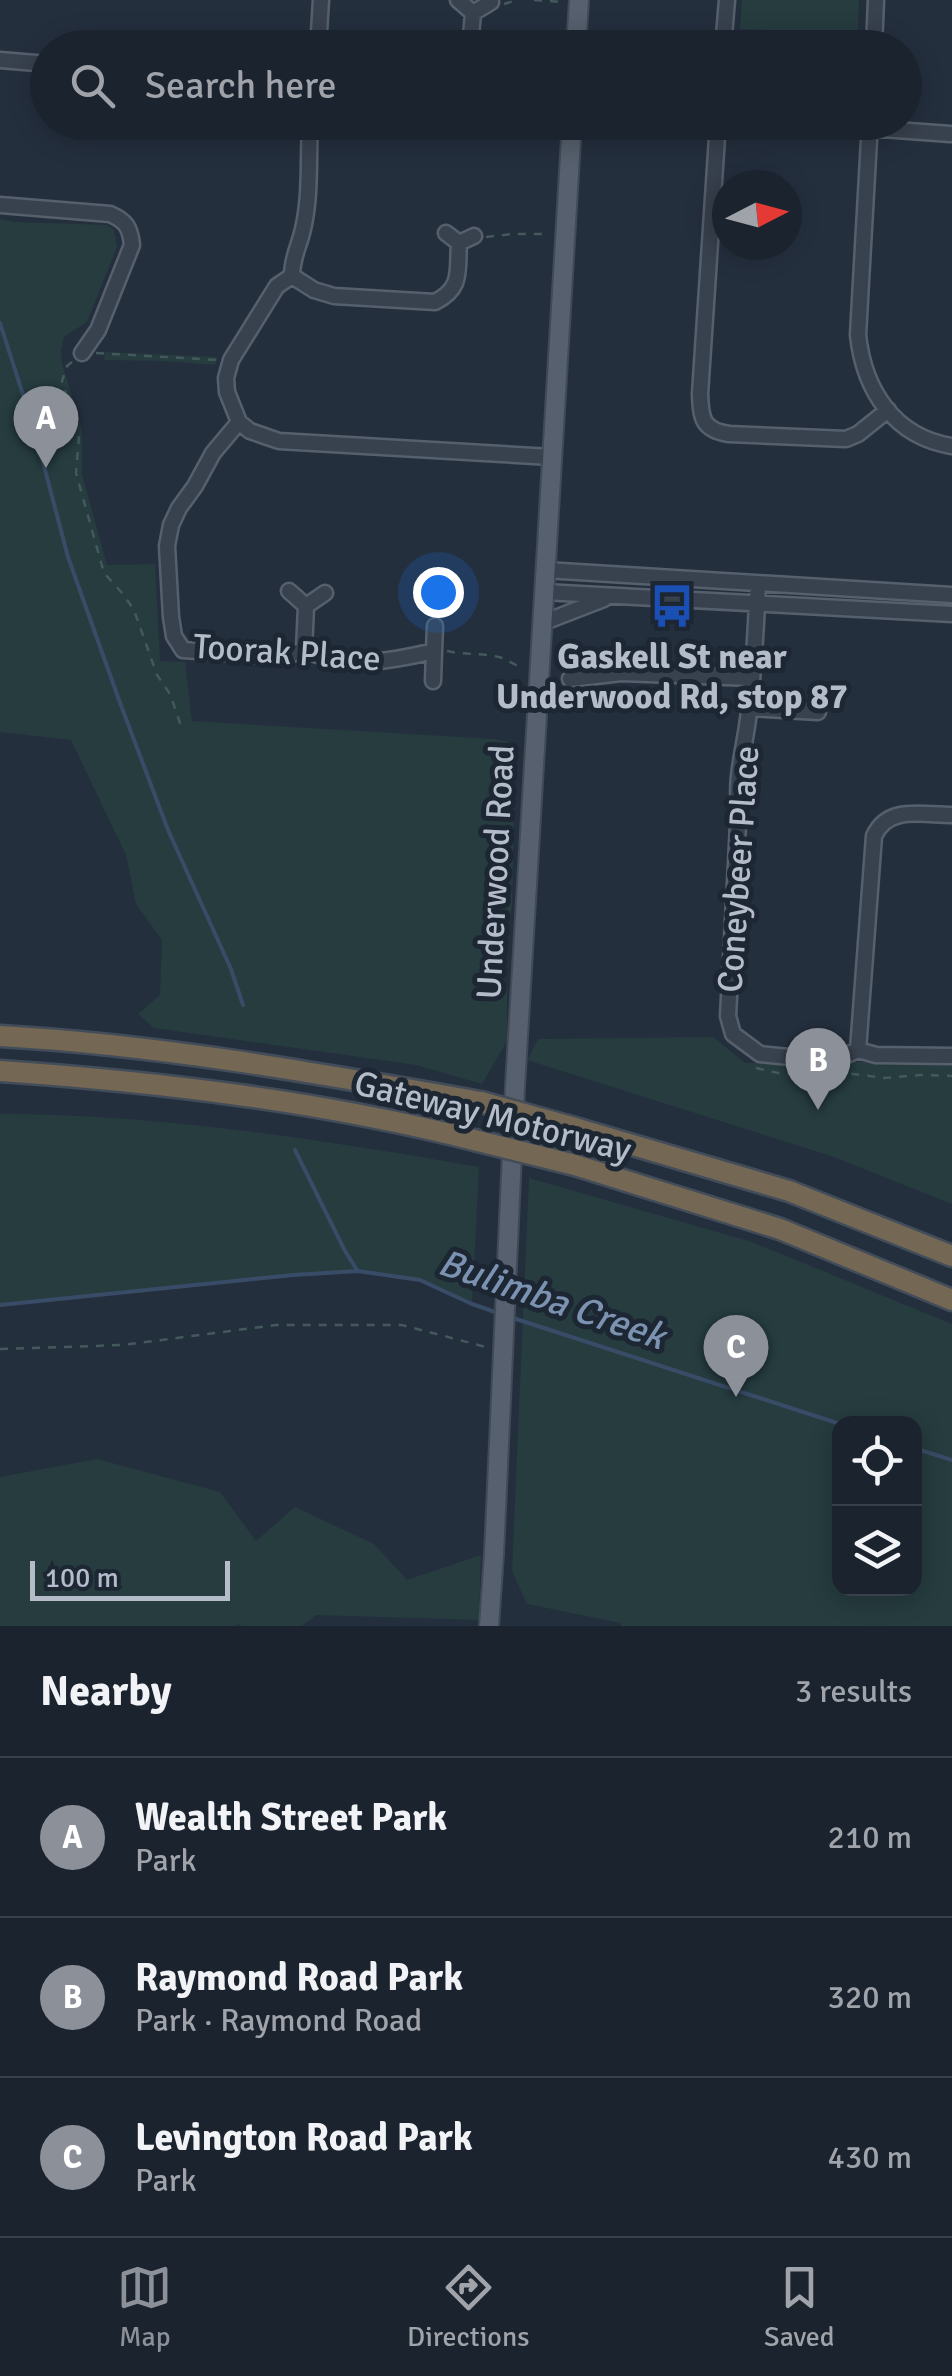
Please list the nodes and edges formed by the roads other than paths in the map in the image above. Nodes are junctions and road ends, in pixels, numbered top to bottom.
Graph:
1 (321, 0) edge
2 (458, 0) edge
3 (726, 0) edge
4 (876, 0) edge
5 (491, 2) edge
6 (579, 2) edge
7 (473, 13) junction
8 (319, 30) edge
9 (472, 30) edge
10 (577, 30) edge
11 (725, 30) edge
12 (875, 30) edge
13 (0, 60) edge
14 (30, 62) edge
15 (922, 131) edge
16 (950, 134) edge
17 (309, 140) edge
18 (571, 140) edge
19 (717, 140) edge
20 (868, 140) edge
21 (0, 205) edge
22 (446, 233) dead end
23 (474, 236) road end
24 (460, 243) junction
25 (292, 276) junction
26 (82, 353) road end
27 (888, 410) junction
28 (239, 422) junction
29 (952, 446) edge
30 (551, 456) junction
31 (546, 570) junction
32 (758, 584) junction
33 (289, 591) dead end
34 (544, 592) junction
35 (325, 593) dead end
36 (952, 595) edge
37 (609, 597) junction
38 (757, 603) junction
39 (306, 606) junction
40 (952, 614) edge
41 (542, 623) junction
42 (435, 626) dead end
43 (304, 650) junction
44 (434, 651) junction
45 (752, 678) junction
46 (570, 680) dead end
47 (433, 681) dead end
48 (750, 708) junction
49 (818, 712) dead end
50 (952, 815) edge
51 (0, 1036) edge
52 (858, 1050) junction
53 (952, 1056) edge
54 (0, 1071) edge
55 (952, 1256) edge
56 (952, 1300) edge
57 (489, 1626) edge

1 - 8 street
2 - 7 street
3 - 11 street
4 - 12 street
5 - 7 street
6 - 10 main road
7 - 9 street
13 - 14 street
15 - 16 street
17 - 25 street
18 - 30 main road, Underwood Road
19 - 27 street
20 - 27 street
21 - 26 street
22 - 24 street
23 - 24 street
24 - 25 street
25 - 28 street
27 - 29 street
28 - 30 street
28 - 43 street, Toorak Place
30 - 31 main road, Underwood Road
31 - 32 street
31 - 34 main road, Underwood Road
32 - 36 street
32 - 38 street, Coneybeer Place
33 - 39 street
34 - 37 street
34 - 41 main road, Underwood Road
35 - 39 street
37 - 38 street
37 - 41 street
38 - 40 street
38 - 45 street, Coneybeer Place
39 - 43 street
41 - 57 main road, Underwood Road
42 - 44 street, Toorak Place
43 - 44 street, Toorak Place
44 - 47 street
45 - 46 street
45 - 48 street, Coneybeer Place
48 - 49 street
48 - 52 street, Coneybeer Place
50 - 52 street
51 - 55 highway, Gateway Motorway, bridge
52 - 53 street
54 - 56 highway, Gateway Motorway, bridge

